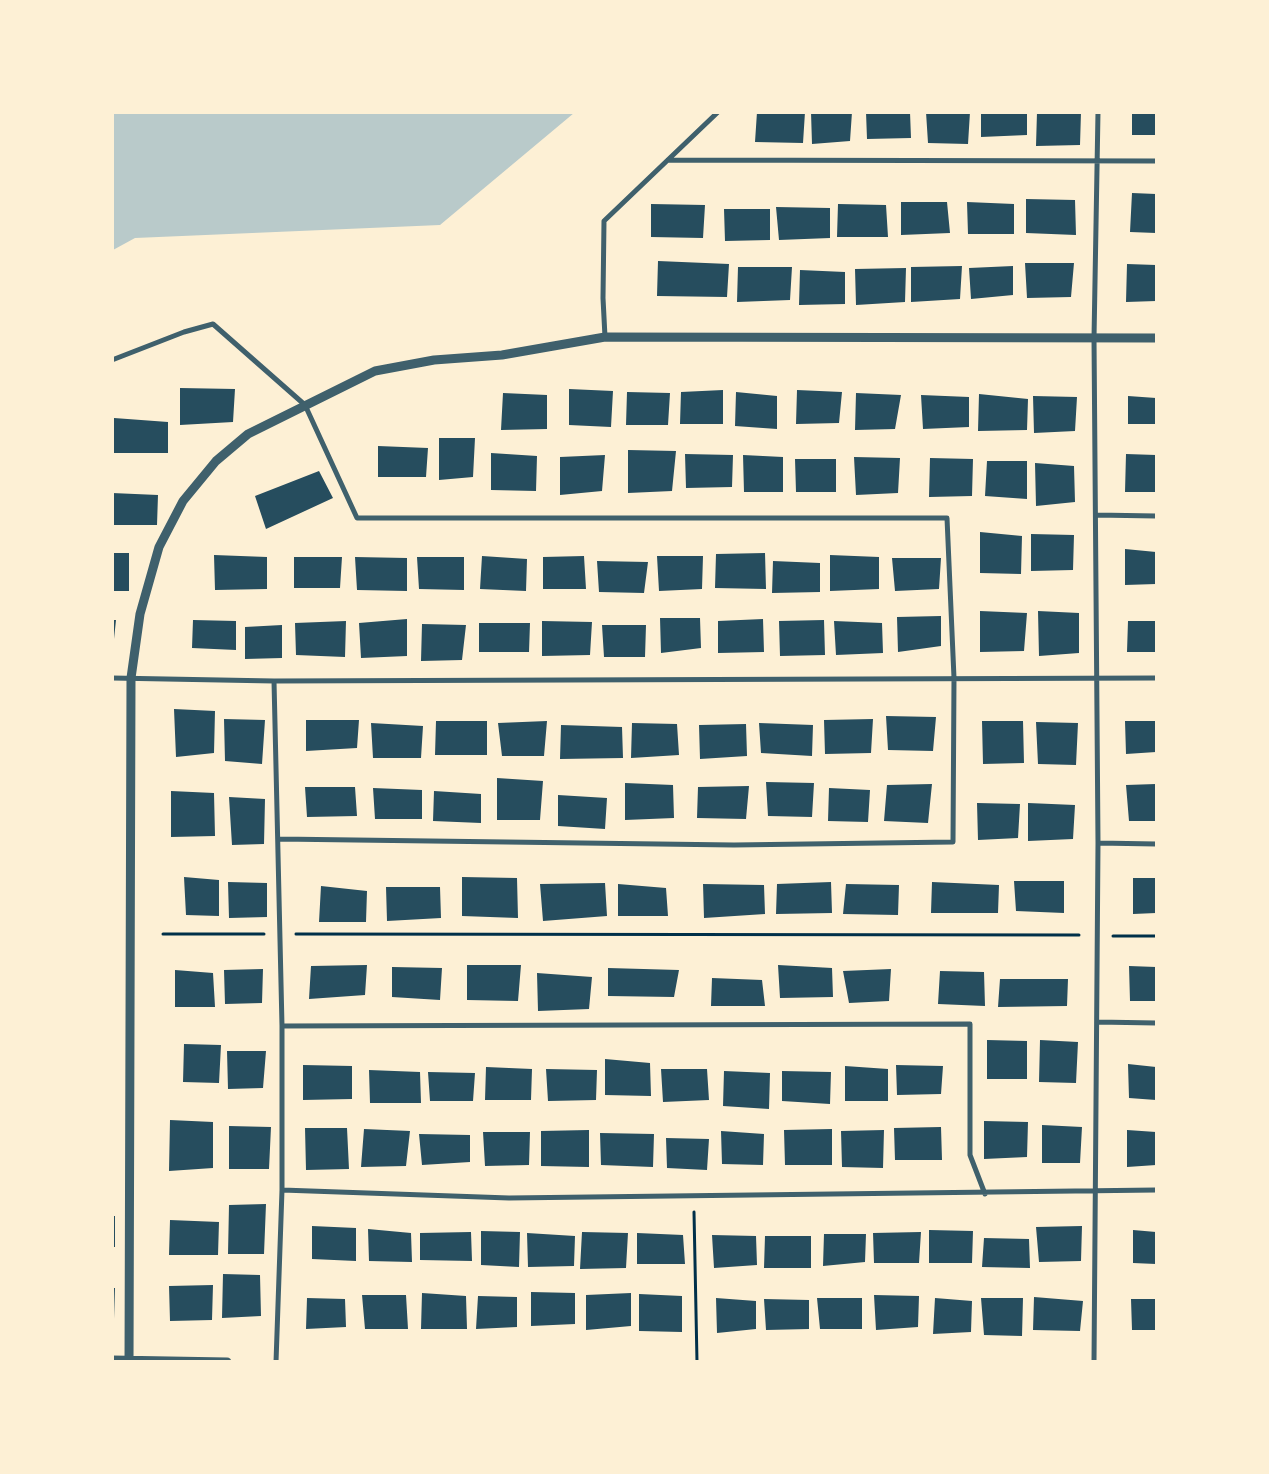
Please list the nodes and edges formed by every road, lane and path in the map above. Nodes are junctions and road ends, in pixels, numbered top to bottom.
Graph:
1 (718, 112) edge
2 (1098, 112) edge
3 (668, 160) junction
4 (1097, 160) junction
5 (1156, 160) edge
6 (605, 337) junction
7 (1094, 338) junction
8 (1156, 338) edge
9 (112, 360) edge
10 (305, 405) junction
11 (1096, 515) junction
12 (1156, 516) edge
13 (1096, 677) junction
14 (112, 678) edge
15 (130, 678) junction
16 (954, 678) junction
17 (1156, 678) edge
18 (274, 681) junction
19 (278, 839) junction
20 (1098, 843) junction
21 (1156, 844) edge
22 (163, 934) dead end
23 (280, 934) junction
24 (1097, 936) junction
25 (1156, 936) edge
26 (1096, 1022) junction
27 (1156, 1022) edge
28 (282, 1026) junction
29 (282, 1190) junction
30 (1156, 1190) edge
31 (1095, 1191) junction
32 (986, 1194) junction
33 (694, 1196) junction
34 (112, 1360) edge
35 (129, 1361) edge
36 (227, 1362) edge
37 (276, 1362) edge
38 (697, 1362) edge
39 (1094, 1362) edge

1 - 3 street
2 - 4 street
3 - 4 street
3 - 6 street
4 - 5 street
4 - 7 street
6 - 7 street
6 - 10 street
7 - 8 street
7 - 11 street
9 - 10 street
10 - 15 street
10 - 16 street
11 - 12 street
11 - 13 street
13 - 16 street
13 - 17 street
13 - 20 street
14 - 15 street
15 - 18 street
15 - 35 street
16 - 18 street
16 - 19 street
18 - 19 street
19 - 23 street
20 - 21 street
20 - 24 street
22 - 23 path
23 - 24 path
23 - 28 street
24 - 25 path
24 - 26 street
26 - 27 street
26 - 31 street
28 - 29 street
28 - 32 street
29 - 33 street
29 - 37 street
30 - 31 street
31 - 32 street
31 - 39 street
32 - 33 street
33 - 38 path
34 - 35 street
35 - 36 street

